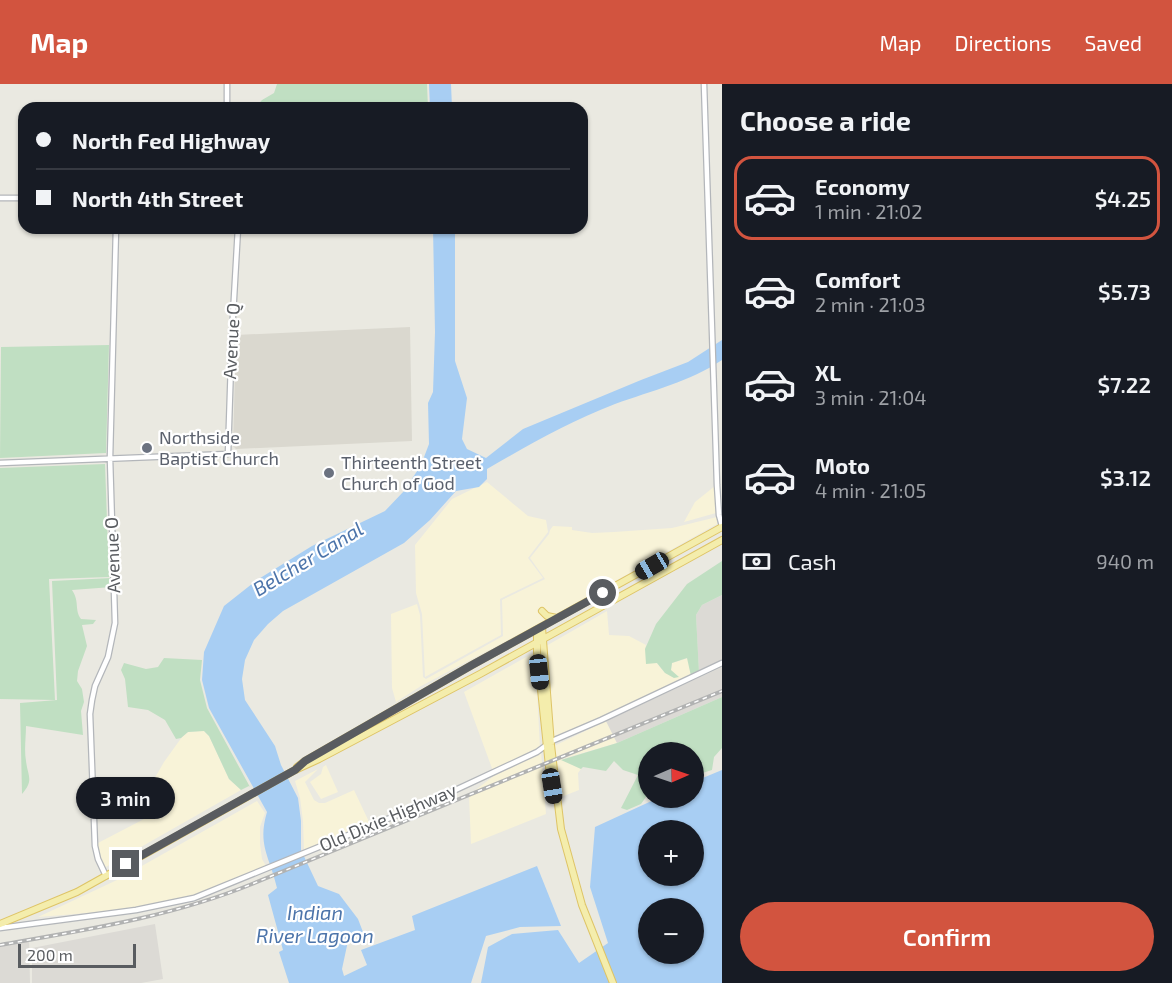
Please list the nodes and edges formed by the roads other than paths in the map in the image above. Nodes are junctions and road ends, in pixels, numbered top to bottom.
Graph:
1 (227, 84) edge
2 (704, 84) edge
3 (227, 102) edge
4 (0, 198) edge
5 (18, 198) edge
6 (116, 234) edge
7 (238, 234) edge
8 (110, 458) junction
9 (0, 463) edge
10 (722, 526) edge
11 (722, 540) edge
12 (542, 611) dead end
13 (558, 618) junction
14 (540, 628) junction
15 (540, 641) junction
16 (722, 663) edge
17 (295, 770) junction
18 (106, 876) junction
19 (29, 913) junction
20 (37, 924) junction
21 (0, 926) edge
22 (613, 983) edge

1 - 3 street
2 - 10 street
4 - 5 street
6 - 8 street, Avenue O
7 - 8 street, Avenue Q
8 - 9 street
8 - 18 street, Avenue O
10 - 13 main road
11 - 15 main road
12 - 13 main road
13 - 14 main road
14 - 15 main road
14 - 17 main road
15 - 17 main road
15 - 22 main road
16 - 20 street, Old Dixie Highway
17 - 18 main road
18 - 19 main road
19 - 20 street
19 - 21 main road
20 - 21 street, Old Dixie Highway

